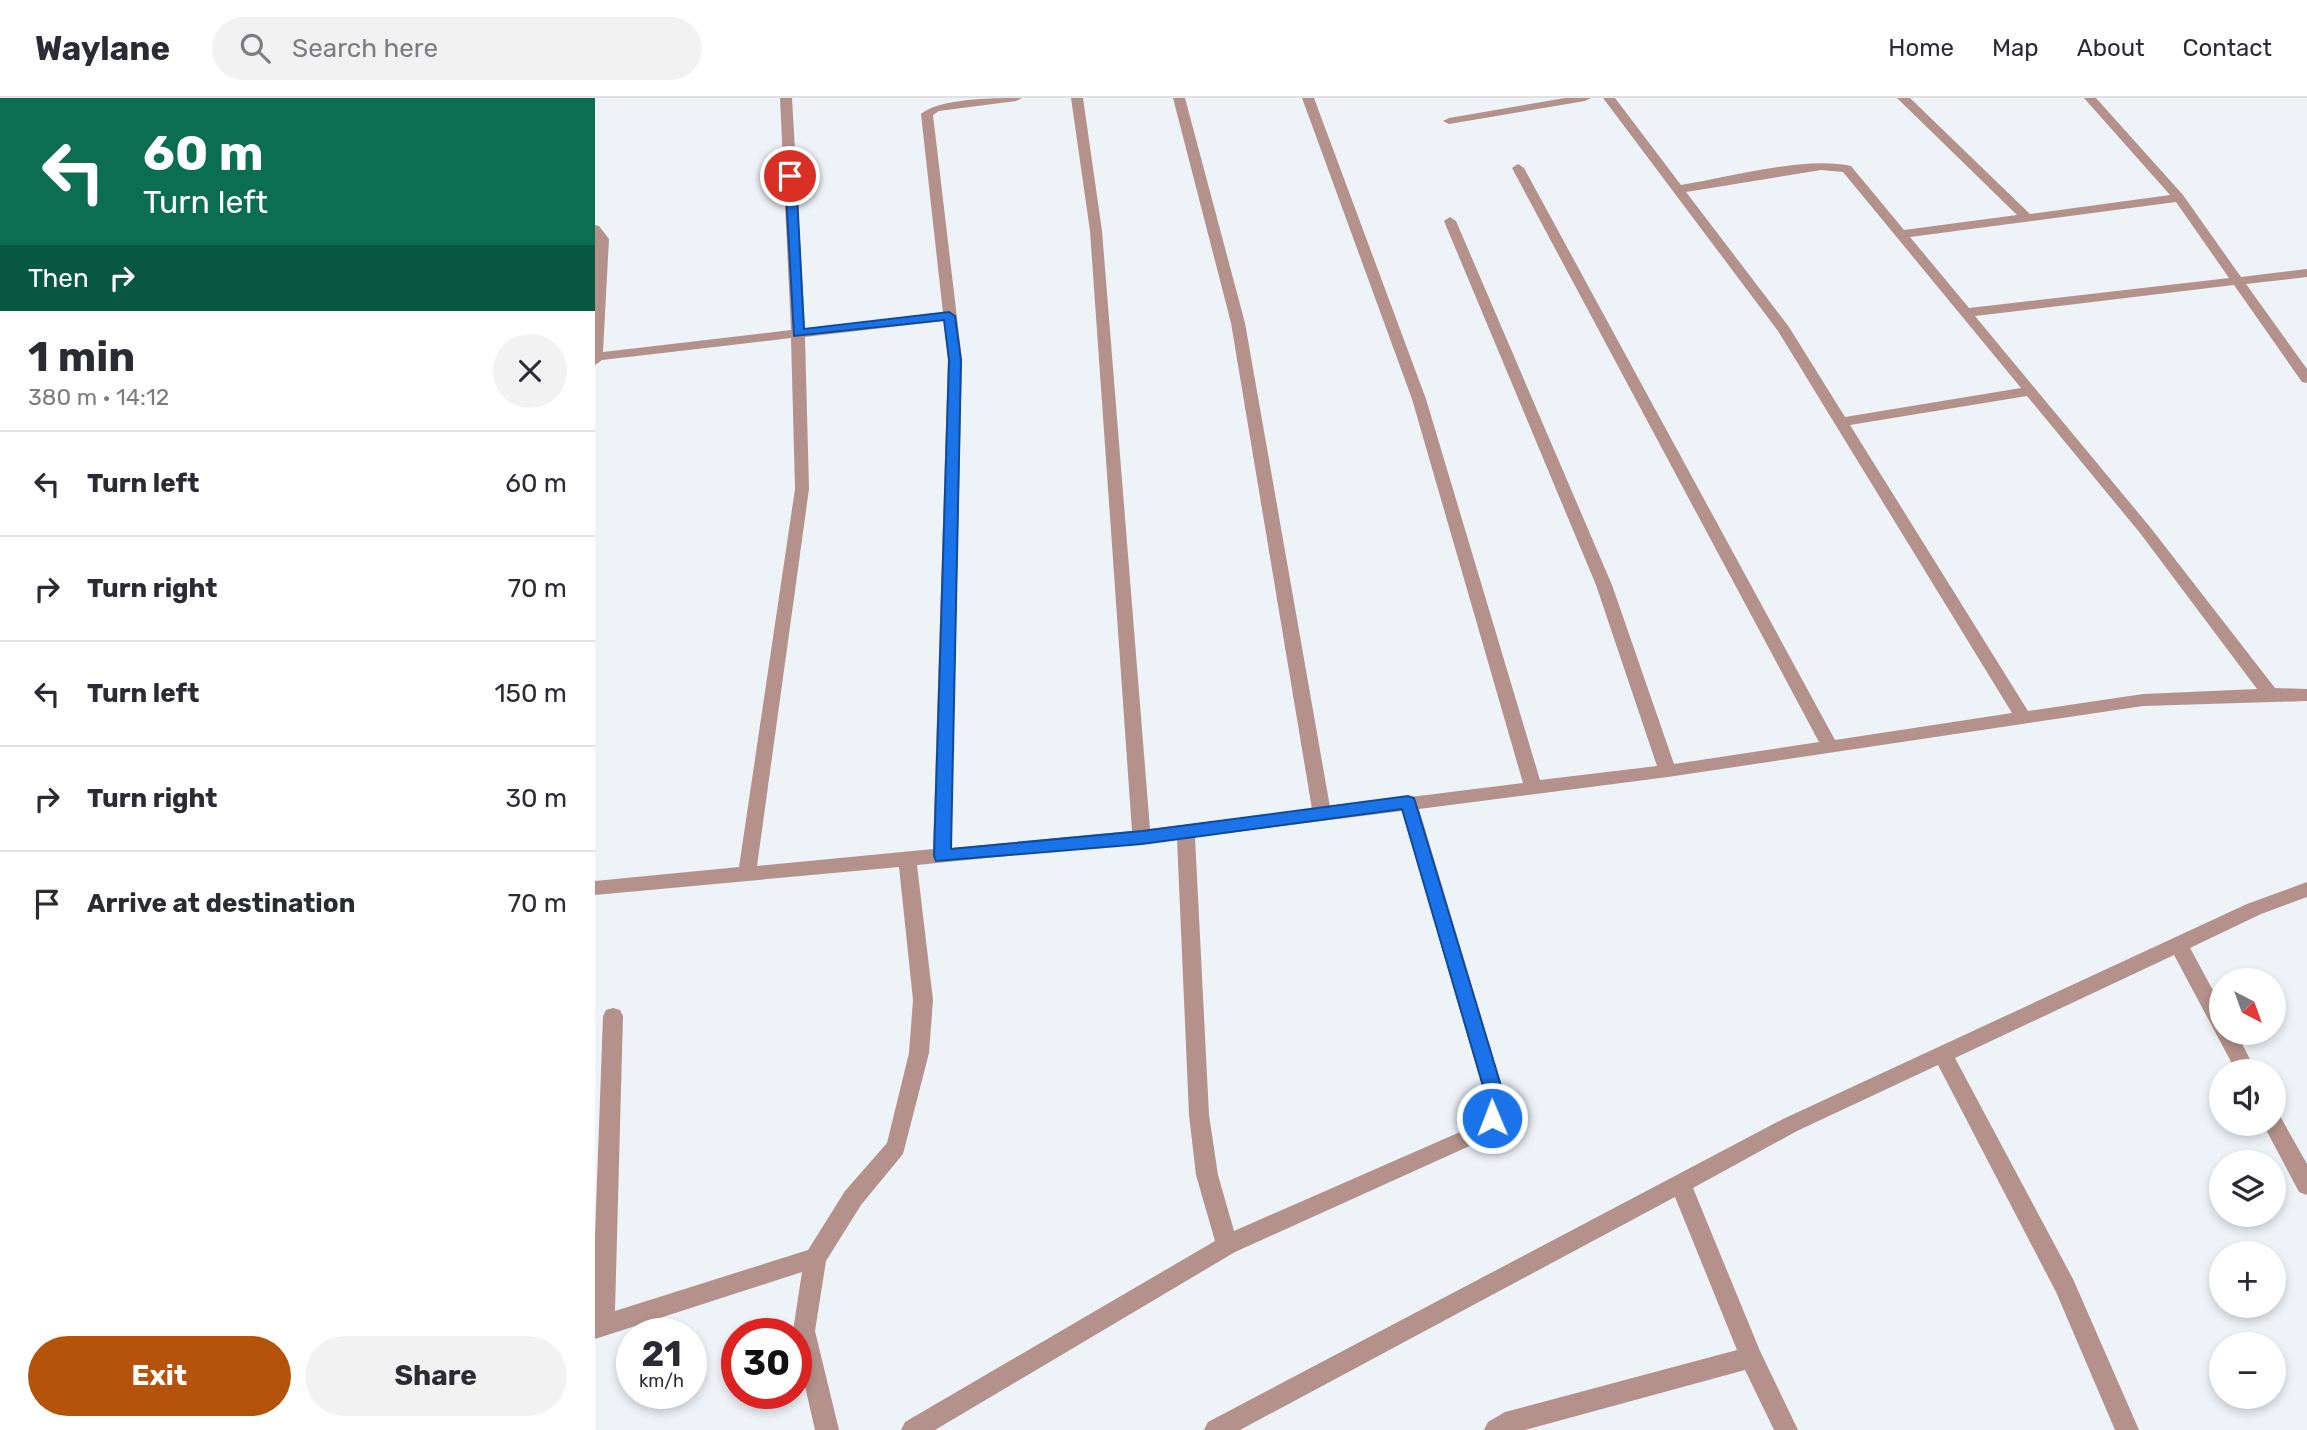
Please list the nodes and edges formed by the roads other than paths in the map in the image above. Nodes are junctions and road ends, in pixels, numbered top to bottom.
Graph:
1 (786, 98) edge
2 (1016, 98) edge
3 (1077, 98) edge
4 (1179, 98) edge
5 (1308, 98) edge
6 (1585, 98) edge
7 (1609, 98) edge
8 (1903, 98) edge
9 (2090, 98) edge
10 (1449, 121) dead end
11 (1517, 169) dead end
12 (1679, 189) junction
13 (2179, 198) junction
14 (2026, 218) junction
15 (1450, 221) dead end
16 (595, 229) edge
17 (1903, 234) junction
18 (2307, 273) edge
19 (2240, 282) junction
20 (1963, 313) junction
21 (949, 316) junction
22 (798, 333) junction
23 (595, 359) edge
24 (2307, 379) edge
25 (2030, 391) junction
26 (1841, 422) junction
27 (2270, 694) junction
28 (2307, 695) edge
29 (2024, 718) junction
30 (1830, 747) junction
31 (1668, 771) junction
32 (1533, 786) junction
33 (1408, 803) junction
34 (1322, 814) junction
35 (1186, 831) junction
36 (1142, 837) junction
37 (942, 856) junction
38 (907, 859) junction
39 (747, 874) junction
40 (595, 888) edge
41 (2307, 888) edge
42 (2178, 944) junction
43 (2209, 1002) edge
44 (613, 1016) dead end
45 (1942, 1054) junction
46 (2281, 1136) edge
47 (1680, 1183) junction
48 (2307, 1185) edge
49 (1227, 1245) junction
50 (815, 1258) junction
51 (599, 1326) edge
52 (1751, 1357) junction
53 (827, 1430) edge
54 (913, 1430) edge
55 (1216, 1430) edge
56 (1496, 1430) edge
57 (1786, 1430) edge
58 (2127, 1430) edge

1 - 22 street
2 - 21 street
3 - 36 street
4 - 34 street
5 - 32 street
6 - 10 street
7 - 12 street
8 - 14 street
9 - 13 street
11 - 30 street
12 - 17 street
12 - 26 street
13 - 14 street
13 - 19 street
14 - 17 street
15 - 31 street
16 - 23 street
17 - 20 street
18 - 19 street
19 - 20 street
19 - 24 street
20 - 25 street
21 - 22 street
21 - 37 street
22 - 23 street
22 - 39 street
25 - 26 street
25 - 27 street
26 - 29 street
27 - 28 street
27 - 29 street
29 - 30 street
30 - 31 street
31 - 32 street
32 - 33 street
33 - 34 street
33 - 49 street
34 - 35 street
35 - 36 street
35 - 49 street
36 - 37 street
37 - 38 street
38 - 39 street
38 - 50 street
39 - 40 street
41 - 42 street
42 - 43 street
42 - 45 street
44 - 51 street
45 - 47 street
45 - 58 street
46 - 48 street
47 - 52 street
47 - 55 street
49 - 54 street
50 - 51 street
50 - 53 street
52 - 56 street
52 - 57 street

